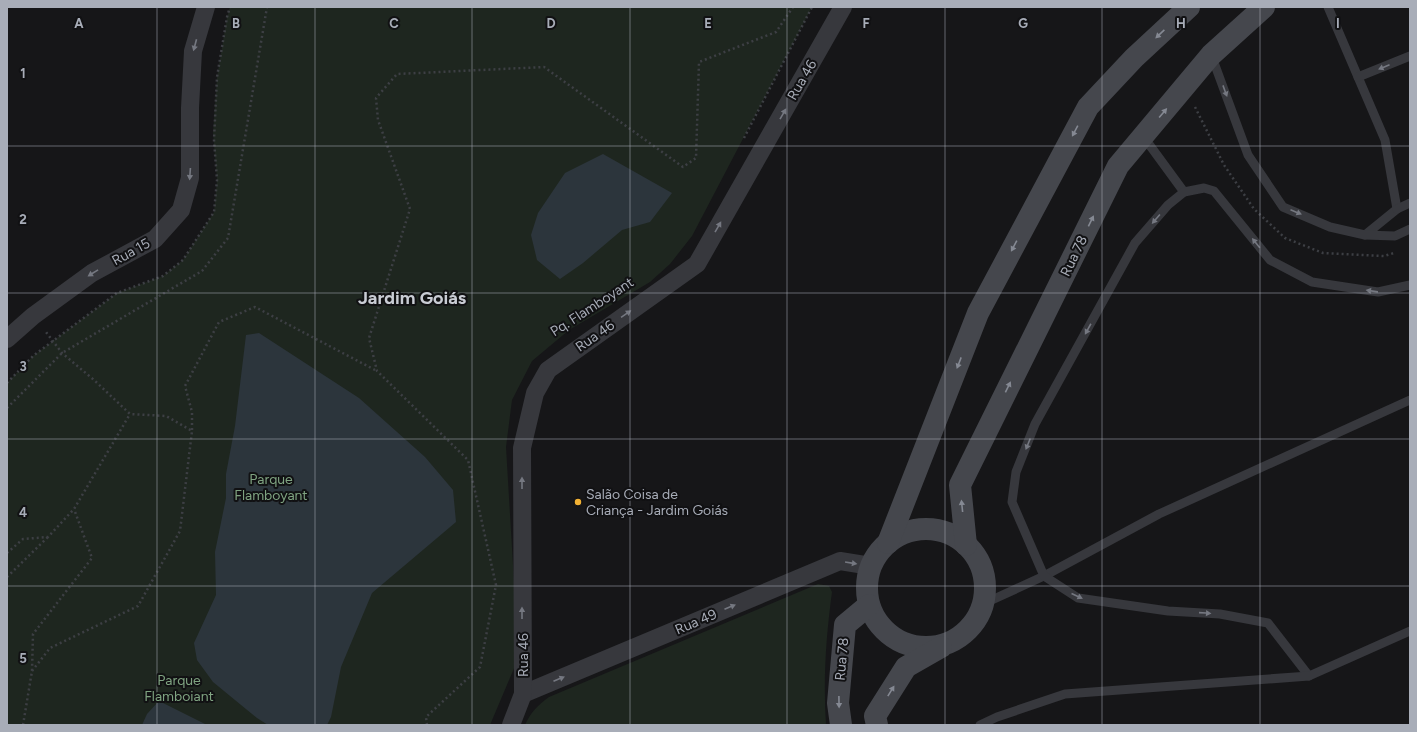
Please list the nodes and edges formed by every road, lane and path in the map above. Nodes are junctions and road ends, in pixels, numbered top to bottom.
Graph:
1 (206, 7) edge
2 (793, 7) edge
3 (812, 7) edge
4 (843, 7) edge
5 (1189, 7) edge
6 (1264, 7) edge
7 (1328, 7) edge
8 (1211, 55) junction
9 (1410, 56) edge
10 (1358, 77) junction
11 (1143, 136) junction
12 (743, 139) dead end
13 (1184, 192) junction
14 (1410, 203) edge
15 (1397, 210) junction
16 (1410, 229) edge
17 (1365, 234) junction
18 (1410, 285) edge
19 (33, 316) junction
20 (7, 339) edge
21 (377, 371) junction
22 (1410, 400) edge
23 (130, 414) junction
24 (192, 431) junction
25 (74, 510) junction
26 (48, 537) junction
27 (888, 543) junction
28 (966, 544) junction
29 (7, 552) edge
30 (871, 566) junction
31 (1044, 576) junction
32 (7, 577) edge
33 (983, 604) junction
34 (869, 605) junction
35 (1410, 631) edge
36 (945, 645) junction
37 (32, 671) junction
38 (1309, 676) junction
39 (523, 694) junction
40 (23, 725) edge
41 (427, 725) edge
42 (511, 725) edge
43 (841, 725) edge
44 (876, 725) edge
45 (980, 725) edge

1 -> 19 street, Rua 15
2 - 21 path
3 - 12 path
39 -> 4 street, Rua 46
5 -> 27 main road
6 - 8 main road, Rua 78
7 - 10 lane
11 -> 8 main road, Rua 78
8 -> 17 lane
9 -> 10 lane
10 - 15 lane
11 - 13 lane
28 -> 11 main road, Rua 78
18 -> 13 lane
13 -> 31 lane
14 - 15 lane
15 - 17 lane
16 - 17 lane
19 - 20 street, Rua 15
19 - 23 path
21 - 24 path
21 - 41 path
22 - 31 lane
23 - 24 path
23 - 25 path
24 - 37 path
25 - 26 path
25 - 37 path
26 - 29 path
26 - 32 path
27 - 28 main road
27 - 30 main road
28 - 33 main road
30 - 34 main road
39 -> 30 street, Rua 49
31 - 33 lane
31 -> 38 lane
33 - 36 main road
34 - 36 main road
34 -> 43 main road, Rua 78
35 - 38 lane
44 -> 36 main road
37 - 40 path
38 - 45 lane
39 - 42 street, Rua 46

